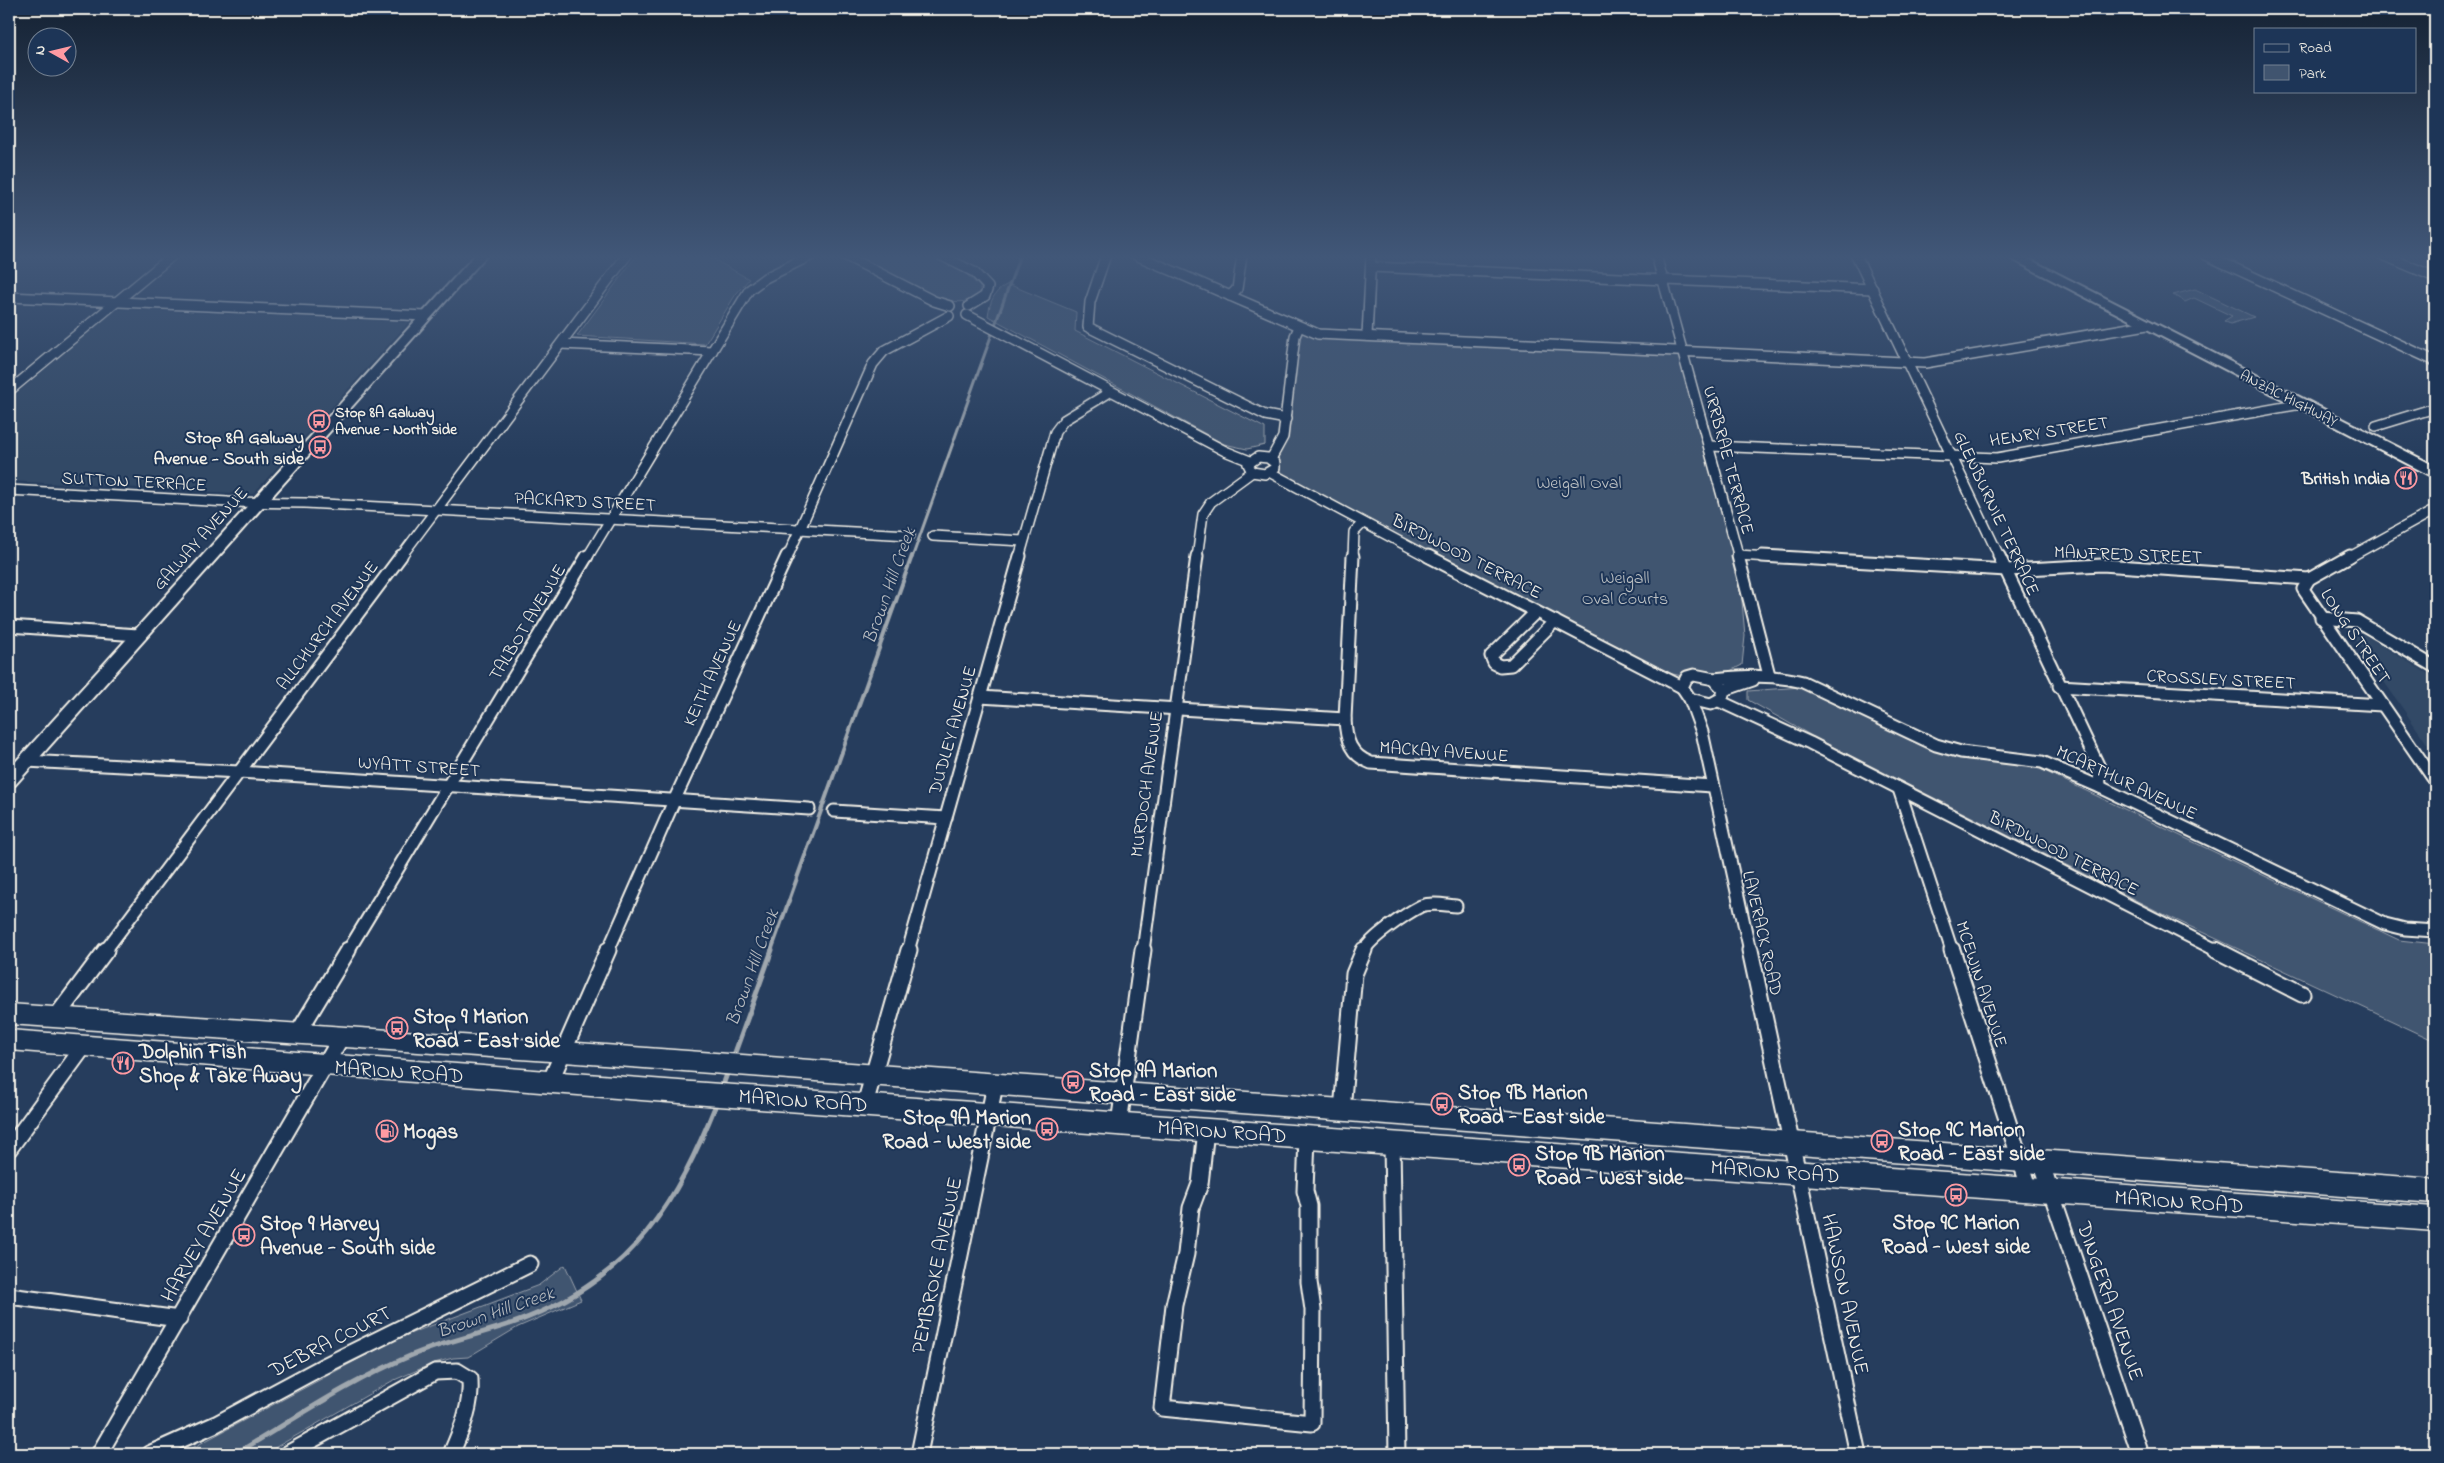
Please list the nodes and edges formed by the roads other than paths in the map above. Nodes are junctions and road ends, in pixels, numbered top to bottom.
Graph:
1 (91, 323) edge
2 (419, 323) edge
3 (576, 323) edge
4 (730, 323) edge
5 (930, 323) edge
6 (980, 323) edge
7 (1087, 323) edge
8 (1291, 323) edge
9 (1368, 323) edge
10 (1676, 323) edge
11 (1890, 323) edge
12 (2144, 323) edge
13 (2168, 323) edge
14 (2354, 323) edge
15 (2147, 325) junction
16 (1299, 327) junction
17 (1367, 336) junction
18 (561, 344) junction
19 (712, 351) junction
20 (1684, 352) junction
21 (2435, 361) edge
22 (1909, 362) junction
23 (2253, 364) junction
24 (2238, 372) junction
25 (11, 388) edge
26 (1110, 392) junction
27 (2301, 404) junction
28 (2435, 408) edge
29 (1286, 418) junction
30 (2376, 426) junction
31 (1710, 446) junction
32 (2435, 456) edge
33 (1954, 457) junction
34 (1271, 459) junction
35 (1251, 467) junction
36 (1271, 473) junction
37 (2435, 473) edge
38 (9, 490) edge
39 (258, 502) junction
40 (436, 509) junction
41 (2435, 510) edge
42 (610, 519) junction
43 (1363, 523) junction
44 (800, 529) junction
45 (910, 535) dead end
46 (933, 536) dead end
47 (1023, 540) junction
48 (1738, 555) junction
49 (2007, 570) junction
50 (2308, 579) junction
51 (1536, 612) junction
52 (2321, 618) junction
53 (1555, 621) junction
54 (9, 626) edge
55 (138, 635) junction
56 (2435, 667) edge
57 (1769, 675) junction
58 (1714, 679) junction
59 (1684, 682) junction
60 (2059, 686) junction
61 (1722, 695) junction
62 (980, 697) junction
63 (1690, 699) junction
64 (1705, 704) junction
65 (2382, 705) junction
66 (1175, 709) junction
67 (1346, 719) junction
68 (1702, 732) junction
69 (26, 761) junction
70 (239, 772) junction
71 (9, 780) edge
72 (2435, 781) edge
73 (448, 786) junction
74 (1712, 786) junction
75 (2100, 787) junction
76 (1899, 789) junction
77 (674, 801) junction
78 (810, 809) dead end
79 (834, 810) dead end
80 (946, 818) junction
81 (1456, 906) dead end
82 (2435, 931) edge
83 (2302, 994) dead end
84 (9, 1014) edge
85 (56, 1018) junction
86 (298, 1033) junction
87 (342, 1036) junction
88 (9, 1040) edge
89 (85, 1045) junction
90 (564, 1052) junction
91 (705, 1064) joint
92 (326, 1065) junction
93 (751, 1068) joint
94 (873, 1075) junction
95 (550, 1082) junction
96 (994, 1085) junction
97 (1123, 1094) junction
98 (741, 1096) joint
99 (865, 1104) junction
100 (1342, 1110) junction
101 (988, 1114) junction
102 (1393, 1114) junction
103 (1119, 1124) junction
104 (1206, 1130) junction
105 (1307, 1137) junction
106 (1792, 1142) junction
107 (1392, 1143) junction
108 (1416, 1145) junction
109 (9, 1149) edge
110 (2030, 1161) junction
111 (1799, 1172) junction
112 (2041, 1191) junction
113 (2435, 1191) edge
114 (2435, 1219) edge
115 (530, 1264) dead end
116 (9, 1296) edge
117 (179, 1320) junction
118 (99, 1454) edge
119 (149, 1454) edge
120 (288, 1454) edge
121 (451, 1454) edge
122 (919, 1454) edge
123 (1397, 1454) edge
124 (1858, 1454) edge
125 (2140, 1454) edge

1 - 25 street
2 - 39 street, GALWAY AVENUE
3 - 18 street, ALLCHURCH AVENUE
4 - 19 street, TALBOT AVENUE
5 - 44 street, KEITH AVENUE
6 - 26 street
7 - 29 street
8 - 16 street
9 - 17 street
10 - 20 street, URRBRAE TERRACE
11 - 22 street, GLENBURNIE TERRACE
12 - 15 highway, ANZAC HIGHWAY
13 - 23 highway, ANZAC HIGHWAY
14 - 21 street
15 - 22 street
15 - 24 highway, ANZAC HIGHWAY
16 - 17 street
16 - 29 street
17 - 20 street
18 - 19 street
18 - 40 street, ALLCHURCH AVENUE
19 - 42 street, TALBOT AVENUE
20 - 22 street
20 - 31 street, URRBRAE TERRACE
22 - 33 street, GLENBURNIE TERRACE
23 - 24 highway
23 - 30 highway, ANZAC HIGHWAY
24 - 27 highway, ANZAC HIGHWAY
26 - 35 street
26 - 47 street, DUDLEY AVENUE
27 - 33 street, HENRY STREET
27 - 37 highway, ANZAC HIGHWAY
28 - 30 street
29 - 34 street
30 - 32 highway, ANZAC HIGHWAY
31 - 33 street, HENRY STREET
31 - 48 street, URRBRAE TERRACE
33 - 49 street, GLENBURNIE TERRACE
34 - 35 street
34 - 36 street
35 - 36 street
35 - 66 street, MURDOCH AVENUE
36 - 43 street, BIRDWOOD TERRACE
38 - 39 street, SUTTON TERRACE
39 - 40 street, PACKARD STREET
39 - 55 street, GALWAY AVENUE
40 - 42 street, PACKARD STREET
40 - 70 street, ALLCHURCH AVENUE
41 - 50 street, LONG STREET
42 - 44 street, PACKARD STREET
42 - 73 street, TALBOT AVENUE
43 - 51 street, BIRDWOOD TERRACE
43 - 67 street, MACKAY AVENUE
44 - 45 street, PACKARD STREET
44 - 77 street, KEITH AVENUE
46 - 47 street
47 - 62 street, DUDLEY AVENUE
48 - 49 street, MANFRED STREET
48 - 57 street, URRBRAE TERRACE
49 - 50 street, MANFRED STREET
49 - 60 street, GLENBURNIE TERRACE
50 - 52 street, LONG STREET
51 - 53 street, BIRDWOOD TERRACE
51 - 53 street
52 - 56 street
52 - 65 street, LONG STREET
53 - 59 street, BIRDWOOD TERRACE
54 - 55 street
55 - 69 street, GALWAY AVENUE
57 - 58 street, MCARTHUR AVENUE
57 - 61 street
57 - 75 street, MCARTHUR AVENUE
58 - 59 street
58 - 61 street
59 - 63 street
60 - 65 street, CROSSLEY STREET
60 - 75 street, GLENBURNIE TERRACE
61 - 64 street
61 - 76 street, BIRDWOOD TERRACE
62 - 66 street
62 - 80 street, DUDLEY AVENUE
63 - 64 street
63 - 68 street, LAVERACK ROAD
64 - 68 street, LAVERACK ROAD
65 - 72 street, LONG STREET
66 - 67 street
66 - 97 street, MURDOCH AVENUE
67 - 74 street, MACKAY AVENUE
68 - 74 street, LAVERACK ROAD
69 - 70 street, WYATT STREET
69 - 71 street, GALWAY AVENUE
70 - 73 street, WYATT STREET
70 - 85 street, ALLCHURCH AVENUE
73 - 77 street, WYATT STREET
73 - 86 street, TALBOT AVENUE
74 - 106 street, LAVERACK ROAD
75 - 82 street, MCARTHUR AVENUE
76 - 83 street, BIRDWOOD TERRACE
76 - 110 street, MCEWIN AVENUE
77 - 78 street, WYATT STREET
77 - 90 street, KEITH AVENUE
79 - 80 street
80 - 94 street, DUDLEY AVENUE
81 - 100 street
84 - 85 main road, MARION ROAD
85 - 86 main road, MARION ROAD
86 - 87 main road, MARION ROAD
87 - 90 main road, MARION ROAD
87 - 92 street, HARVEY AVENUE
88 - 89 main road, MARION ROAD
89 - 92 main road, MARION ROAD
89 - 109 street
90 - 91 main road, MARION ROAD
90 - 95 street, KEITH AVENUE
91 - 93 main road, MARION ROAD
92 - 95 main road, MARION ROAD
92 - 117 street, HARVEY AVENUE
93 - 94 main road, MARION ROAD
94 - 96 main road, MARION ROAD
94 - 99 street, DUDLEY AVENUE
95 - 98 main road, MARION ROAD
96 - 97 main road, MARION ROAD
96 - 101 street, PEMBROKE AVENUE
97 - 100 main road, MARION ROAD
97 - 103 street, MURDOCH AVENUE
98 - 99 main road, MARION ROAD
99 - 101 main road, MARION ROAD
100 - 102 main road, MARION ROAD
101 - 103 main road, MARION ROAD
101 - 122 street, PEMBROKE AVENUE
102 - 106 main road, MARION ROAD
102 - 108 main road
103 - 104 main road, MARION ROAD
104 - 105 main road, MARION ROAD
104 - 105 street
105 - 107 main road, MARION ROAD
106 - 110 main road, MARION ROAD
106 - 111 street, HAWSON AVENUE
107 - 108 main road, MARION ROAD
107 - 123 street
108 - 111 main road, MARION ROAD
110 - 112 street, DINGERA AVENUE
110 - 113 main road, MARION ROAD
111 - 112 main road, MARION ROAD
111 - 124 street, HAWSON AVENUE
112 - 114 main road, MARION ROAD
112 - 125 street, DINGERA AVENUE
115 - 119 street, DEBRA COURT
116 - 117 street
117 - 118 street, HARVEY AVENUE
120 - 121 street

